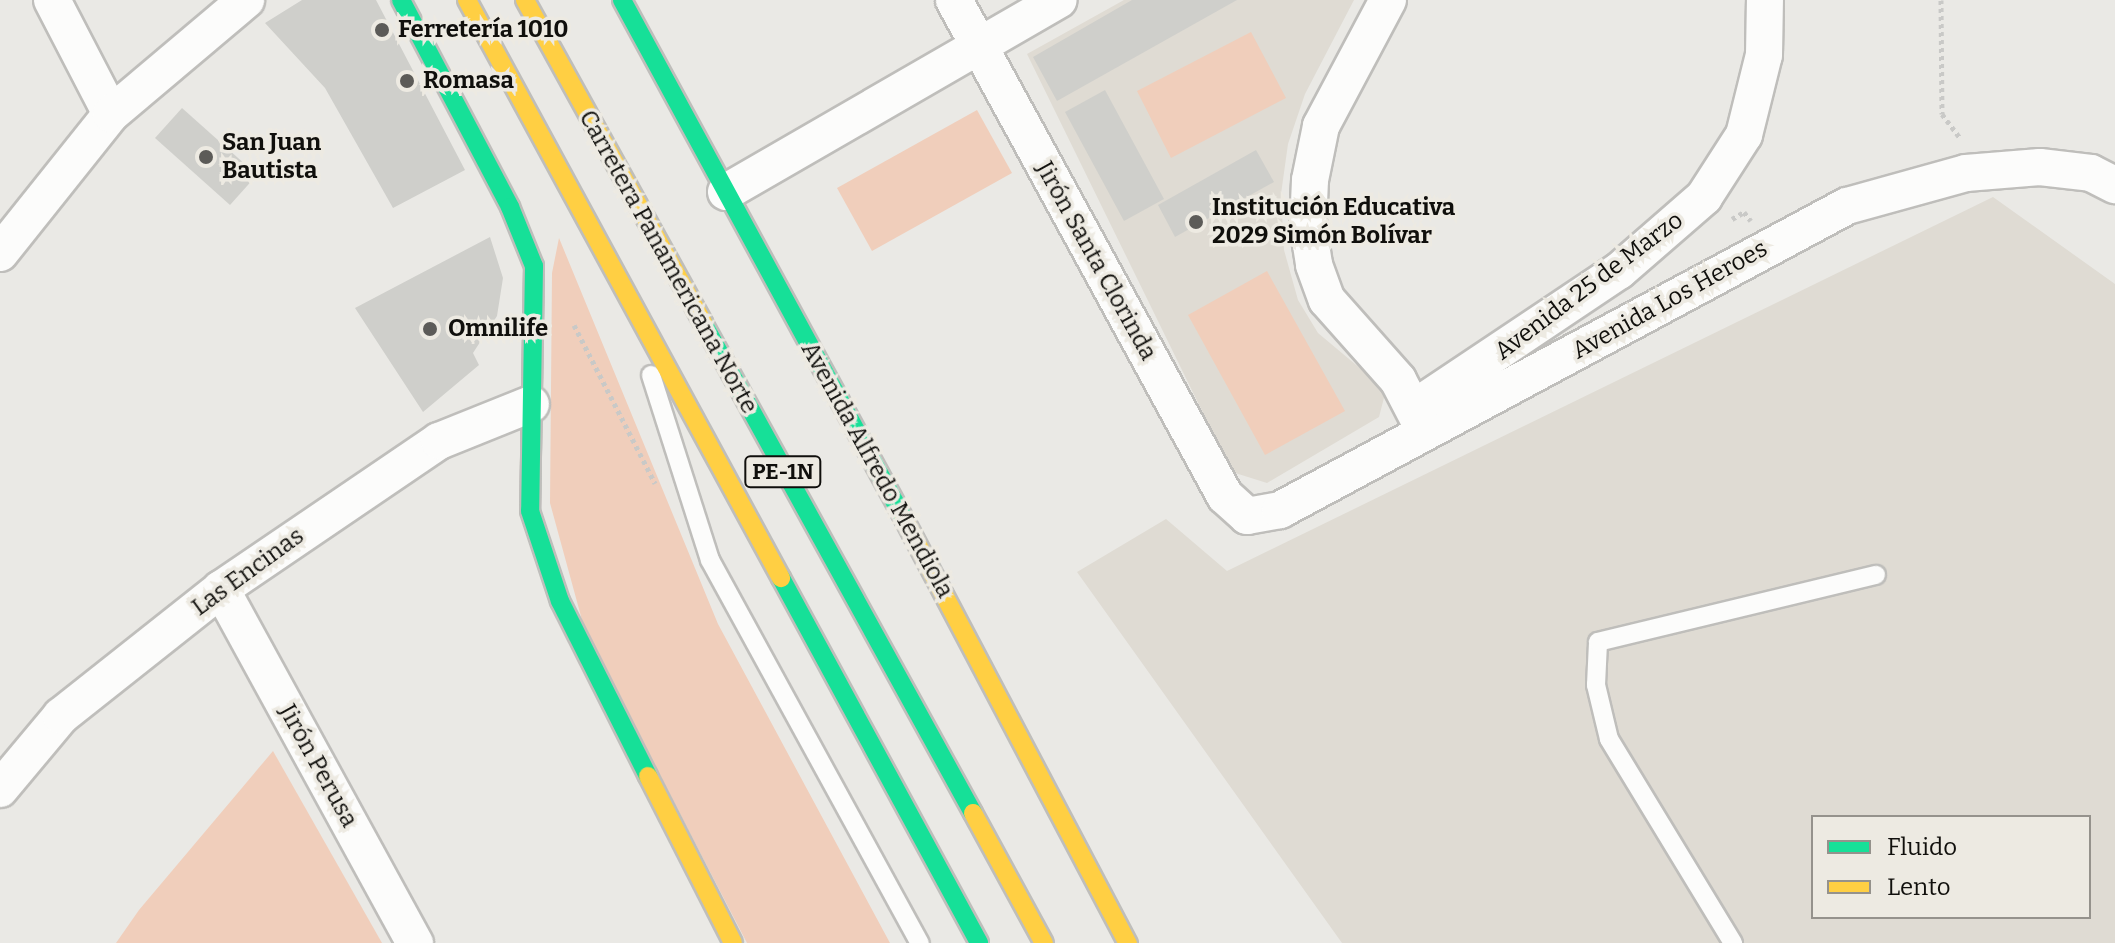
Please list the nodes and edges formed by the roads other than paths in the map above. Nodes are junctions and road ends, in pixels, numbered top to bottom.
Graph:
1 (52, 0) edge
2 (246, 0) edge
3 (401, 0) edge
4 (467, 0) edge
5 (525, 0) edge
6 (622, 0) edge
7 (954, 0) edge
8 (1058, 0) edge
9 (1388, 0) edge
10 (1765, 0) edge
11 (979, 45) junction
12 (111, 114) junction
13 (2115, 185) edge
14 (726, 192) junction
15 (0, 253) edge
16 (622, 285) junction
17 (531, 404) junction
18 (1420, 420) junction
19 (1247, 516) joint
20 (1876, 575) dead end
21 (221, 589) junction
22 (0, 789) edge
23 (415, 943) edge
24 (733, 943) edge
25 (920, 943) edge
26 (979, 943) edge
27 (1044, 943) edge
28 (1128, 943) edge
29 (1733, 943) edge

1 - 12 street
2 - 12 street
3 - 17 main road
4 - 16 main road, Carretera Panamericana Norte / PE-1N
5 - 27 main road, Carretera Panamericana Norte / PE-1N
6 - 14 main road, Avenida Alfredo Mendiola
7 - 11 street, Jirón Santa Clorinda
8 - 11 street
9 - 18 street
10 - 18 street, Avenida 25 de Marzo
11 - 14 street
11 - 19 street, Jirón Santa Clorinda
12 - 15 street
13 - 18 street, Avenida Los Heroes
14 - 28 main road, Avenida Alfredo Mendiola
16 - 25 lane
16 - 26 main road, Carretera Panamericana Norte / PE-1N
17 - 21 street, Las Encinas
17 - 24 main road
18 - 19 street, Avenida Los Heroes
20 - 29 lane
21 - 22 street, Las Encinas
21 - 23 street, Jirón Perusa

